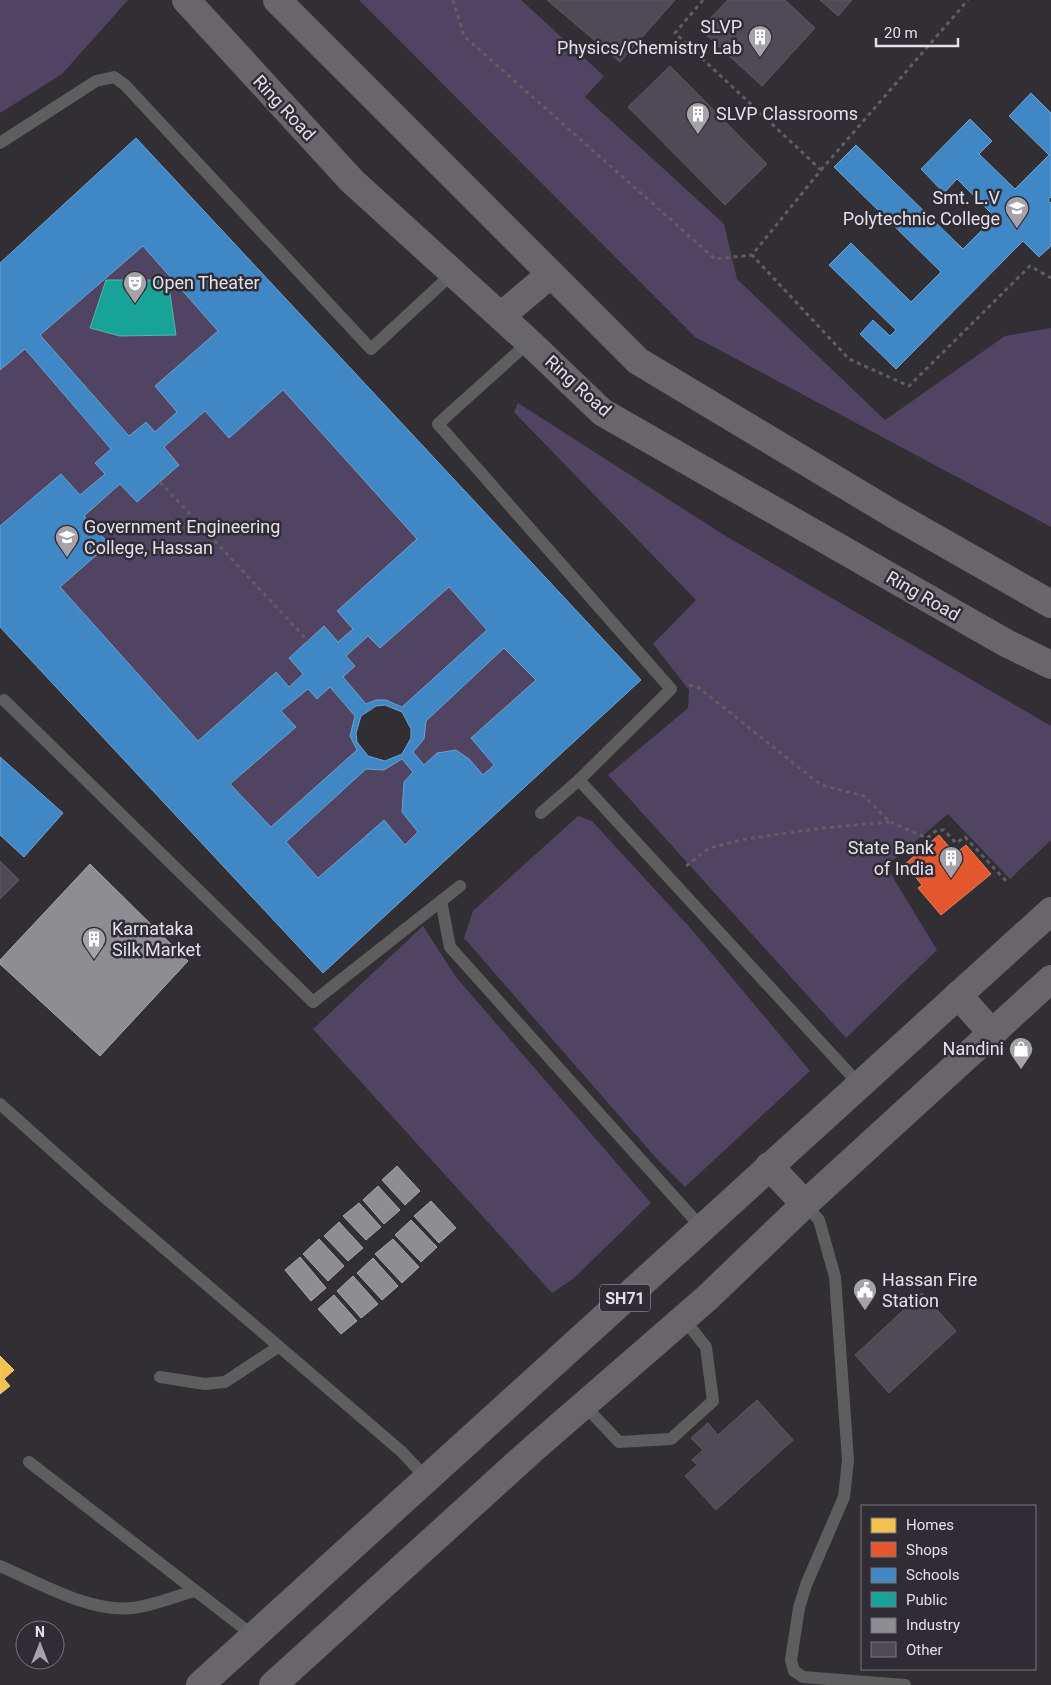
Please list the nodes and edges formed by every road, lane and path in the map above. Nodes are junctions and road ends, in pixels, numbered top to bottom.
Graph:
1 (186, 0) edge
2 (277, 0) edge
3 (453, 0) edge
4 (703, 0) edge
5 (968, 0) edge
6 (0, 144) edge
7 (821, 170) junction
8 (752, 255) junction
9 (453, 273) junction
10 (551, 274) junction
11 (1051, 278) edge
12 (500, 316) junction
13 (529, 342) junction
14 (160, 482) dead end
15 (1051, 604) edge
16 (308, 641) dead end
17 (1051, 665) edge
18 (671, 689) junction
19 (1, 700) edge
20 (579, 780) junction
21 (540, 813) dead end
22 (890, 822) junction
23 (670, 878) junction
24 (1007, 882) dead end
25 (460, 886) dead end
26 (441, 901) junction
27 (1051, 911) edge
28 (1051, 980) edge
29 (958, 995) junction
30 (993, 1034) junction
31 (859, 1084) junction
32 (0, 1104) edge
33 (769, 1166) junction
34 (805, 1204) junction
35 (702, 1228) junction
36 (683, 1318) junction
37 (278, 1347) junction
38 (160, 1377) dead end
39 (584, 1405) junction
40 (30, 1462) dead end
41 (427, 1479) junction
42 (0, 1566) edge
43 (196, 1591) junction
44 (254, 1636) junction
45 (200, 1685) edge
46 (273, 1685) edge
47 (905, 1685) edge

1 - 9 main road, Ring Road
2 - 10 main road
3 - 8 path
4 - 7 path
5 - 7 path
6 - 9 lane
7 - 8 path
8 - 11 path
9 - 12 main road, Ring Road
10 - 12 main road
10 - 15 main road
12 - 13 main road, Ring Road
13 - 17 main road, Ring Road
13 - 18 lane
14 - 16 path
18 - 20 lane
18 - 22 path
19 - 26 lane
20 - 21 lane
20 - 23 lane
22 - 23 path
22 - 24 path
23 - 31 lane
25 - 26 lane
26 - 35 lane
27 - 29 main road, SH71
28 - 30 main road
29 - 30 main road
29 - 31 main road, SH71
30 - 34 main road
31 - 33 main road, SH71
32 - 37 lane
33 - 34 main road
33 - 35 main road, SH71
34 - 36 main road
34 - 47 lane
35 - 41 main road, SH71
36 - 39 main road
36 - 39 lane
37 - 38 lane
37 - 41 lane
39 - 46 main road
40 - 43 lane
41 - 44 main road, SH71
42 - 43 lane
43 - 44 lane
44 - 45 main road, SH71

